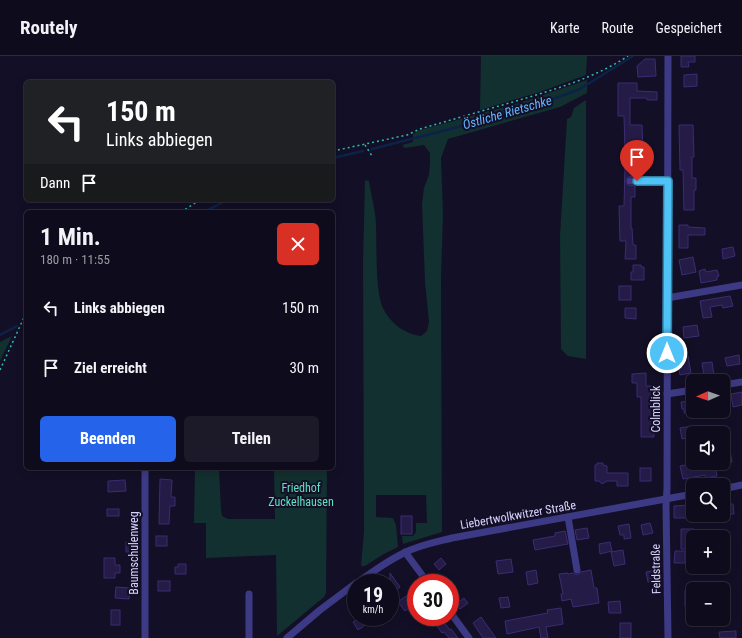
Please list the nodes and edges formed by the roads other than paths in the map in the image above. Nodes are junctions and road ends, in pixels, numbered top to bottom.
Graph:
1 (668, 56) edge
2 (630, 181) dead end
3 (668, 181) junction
4 (742, 285) edge
5 (667, 298) junction
6 (742, 382) edge
7 (730, 384) edge
8 (686, 391) edge
9 (667, 394) junction
10 (144, 470) edge
11 (742, 485) edge
12 (730, 488) edge
13 (686, 495) edge
14 (667, 499) junction
15 (568, 517) junction
16 (405, 552) junction
17 (577, 570) dead end
18 (368, 574) edge
19 (421, 574) edge
20 (347, 590) edge
21 (249, 594) dead end
22 (459, 624) edge
23 (145, 638) edge
24 (249, 638) edge
25 (287, 638) edge
26 (469, 638) edge
27 (668, 638) edge

1 - 3 street, Colmblick
2 - 3 street
3 - 5 street, Colmblick
4 - 5 street
5 - 9 street, Colmblick
6 - 7 street
8 - 9 street
9 - 14 street, Colmblick
10 - 23 street, Baumschulenweg
11 - 12 street
13 - 14 street, Liebertwolkwitzer Straße
14 - 15 street, Liebertwolkwitzer Straße
14 - 27 street, Feldstraße
15 - 16 street, Liebertwolkwitzer Straße
15 - 17 street
16 - 18 street, Liebertwolkwitzer Straße
16 - 19 street
20 - 25 street, Liebertwolkwitzer Straße
21 - 24 street
22 - 26 street

